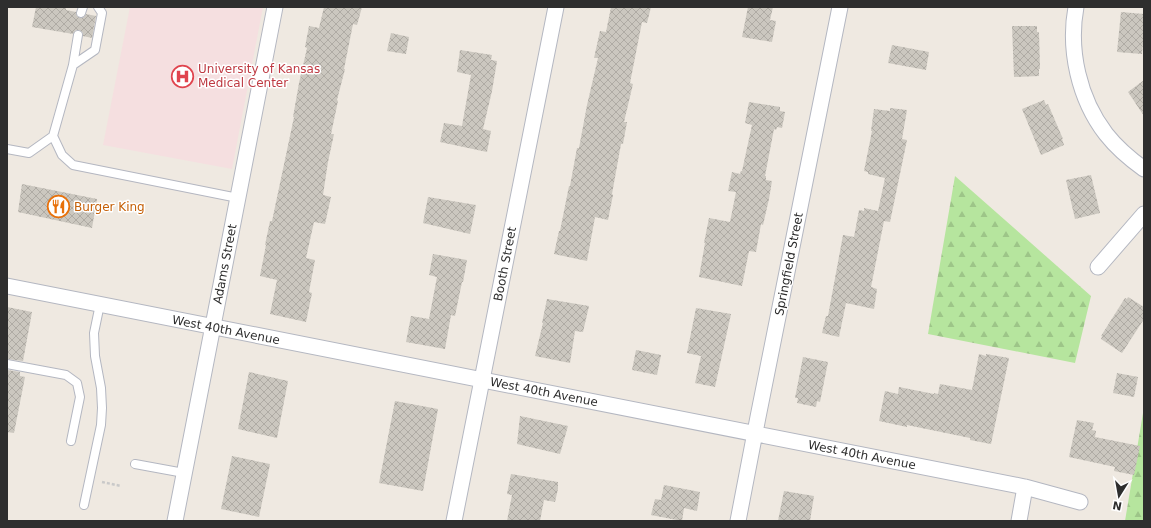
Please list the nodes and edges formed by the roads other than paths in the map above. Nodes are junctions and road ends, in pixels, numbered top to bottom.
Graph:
1 (98, 7) edge
2 (275, 7) edge
3 (556, 7) edge
4 (840, 7) edge
5 (1076, 7) edge
6 (78, 36) dead end
7 (73, 65) junction
8 (53, 136) junction
9 (7, 149) edge
10 (1144, 169) edge
11 (238, 198) junction
12 (1144, 214) edge
13 (1098, 267) dead end
14 (7, 286) edge
15 (100, 304) junction
16 (213, 327) junction
17 (7, 364) edge
18 (482, 379) junction
19 (754, 434) junction
20 (71, 441) dead end
21 (136, 464) dead end
22 (184, 474) junction
23 (1025, 487) junction
24 (1080, 502) dead end
25 (84, 505) dead end
26 (175, 521) edge
27 (454, 521) edge
28 (738, 521) edge
29 (1019, 521) edge

1 - 7 lane
2 - 11 street, Adams Street
3 - 18 street, Booth Street
4 - 19 street, Springfield Street
5 - 10 street
6 - 7 lane
7 - 8 lane
8 - 9 lane
8 - 11 lane
11 - 16 street, Adams Street
12 - 13 street
14 - 15 street, West 40th Avenue
15 - 16 street, West 40th Avenue
15 - 25 lane
16 - 18 street, West 40th Avenue
16 - 22 street, Adams Street
17 - 20 lane
18 - 19 street, West 40th Avenue
18 - 27 street, Booth Street
19 - 23 street, West 40th Avenue
19 - 28 street, Springfield Street
21 - 22 lane
22 - 26 street, Adams Street
23 - 24 street, West 40th Avenue
23 - 29 street

